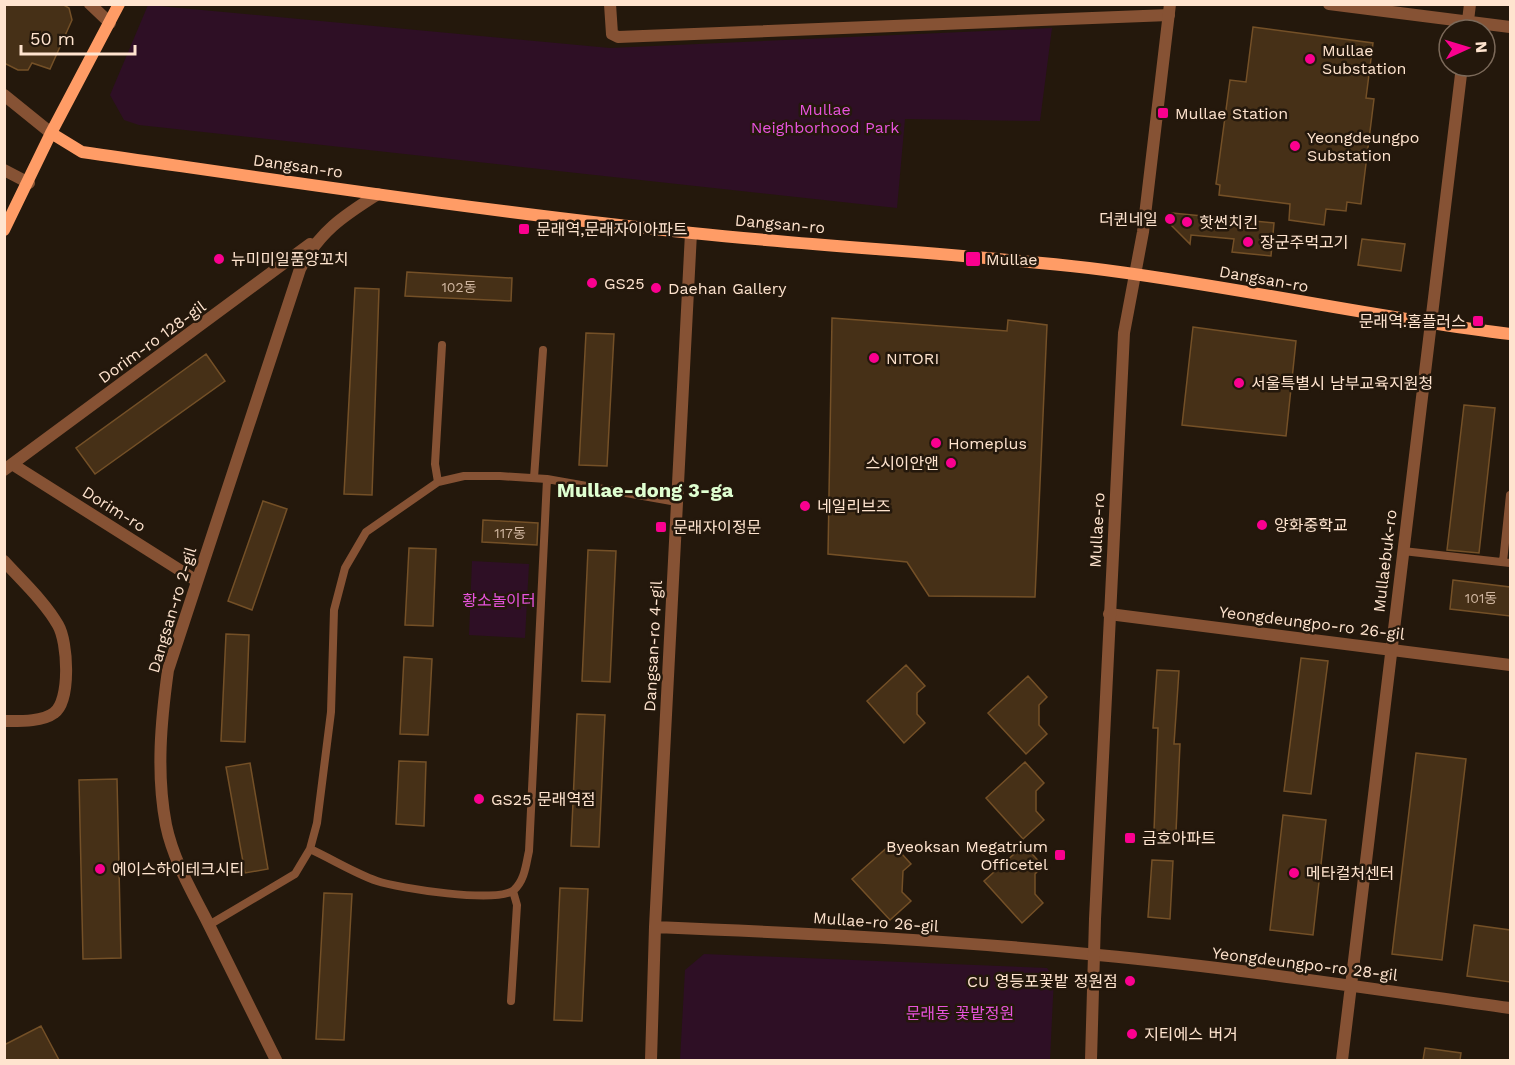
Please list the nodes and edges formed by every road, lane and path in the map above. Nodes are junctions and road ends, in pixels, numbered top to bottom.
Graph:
1 (90, 4) edge
2 (119, 4) edge
3 (610, 4) edge
4 (1329, 4) edge
5 (1170, 10) edge
6 (1437, 21) edge
7 (110, 23) junction
8 (1461, 78) edge
9 (4, 95) edge
10 (51, 133) junction
11 (4, 170) edge
12 (29, 183) junction
13 (378, 194) junction
14 (8, 216) edge
15 (4, 230) edge
16 (691, 233) junction
17 (318, 238) junction
18 (1135, 274) junction
19 (1430, 324) junction
20 (1510, 334) edge
21 (442, 345) dead end
22 (543, 350) dead end
23 (8, 467) edge
24 (534, 478) junction
25 (547, 479) junction
26 (438, 482) junction
27 (1510, 495) edge
28 (677, 502) junction
29 (1403, 551) junction
30 (4, 561) edge
31 (1507, 563) edge
32 (197, 581) junction
33 (1110, 614) junction
34 (1391, 650) junction
35 (1510, 665) edge
36 (4, 722) edge
37 (310, 849) junction
38 (513, 891) junction
39 (209, 925) junction
40 (655, 927) junction
41 (1095, 954) junction
42 (1351, 986) junction
43 (511, 1001) dead end
44 (1510, 1008) edge
45 (276, 1060) edge
46 (651, 1060) edge
47 (1091, 1060) edge
48 (1342, 1060) edge

1 - 7 street
2 - 7 main road
3 - 5 street
4 - 6 street
5 - 18 street, Mullae-ro
7 - 10 main road
8 - 19 street, Mullaebuk-ro
9 - 10 street
10 - 12 main road
10 - 13 main road, Dangsan-ro
11 - 12 street
12 - 14 main road
13 - 16 main road, Dangsan-ro
13 - 17 street, Dangsan-ro 2-gil
14 - 15 main road
16 - 18 main road, Dangsan-ro
16 - 28 street, Dangsan-ro 4-gil
17 - 23 street, Dorim-ro 128-gil
17 - 32 street, Dangsan-ro 2-gil
18 - 19 main road, Dangsan-ro
18 - 33 street, Mullae-ro
19 - 20 main road, Dangsan-ro
19 - 29 street, Mullaebuk-ro
21 - 26 lane
22 - 24 lane
23 - 32 street, Dorim-ro
24 - 25 lane
24 - 26 lane
25 - 28 lane
25 - 38 lane
26 - 37 lane
27 - 31 lane
28 - 40 street, Dangsan-ro 4-gil
29 - 31 lane
29 - 34 street, Mullaebuk-ro
30 - 36 street
32 - 39 street, Dangsan-ro 2-gil
33 - 34 street, Yeongdeungpo-ro 26-gil
33 - 41 street, Mullae-ro
34 - 35 street, Yeongdeungpo-ro 26-gil
34 - 42 street, Mullaebuk-ro
37 - 38 lane
37 - 39 lane
38 - 43 lane
39 - 45 street, Dangsan-ro 2-gil
40 - 41 street, Mullae-ro 26-gil
40 - 46 street, Dangsan-ro 4-gil
41 - 42 street, Yeongdeungpo-ro 28-gil
41 - 47 street, Mullae-ro
42 - 44 street, Yeongdeungpo-ro 28-gil
42 - 48 street, Mullaebuk-ro

